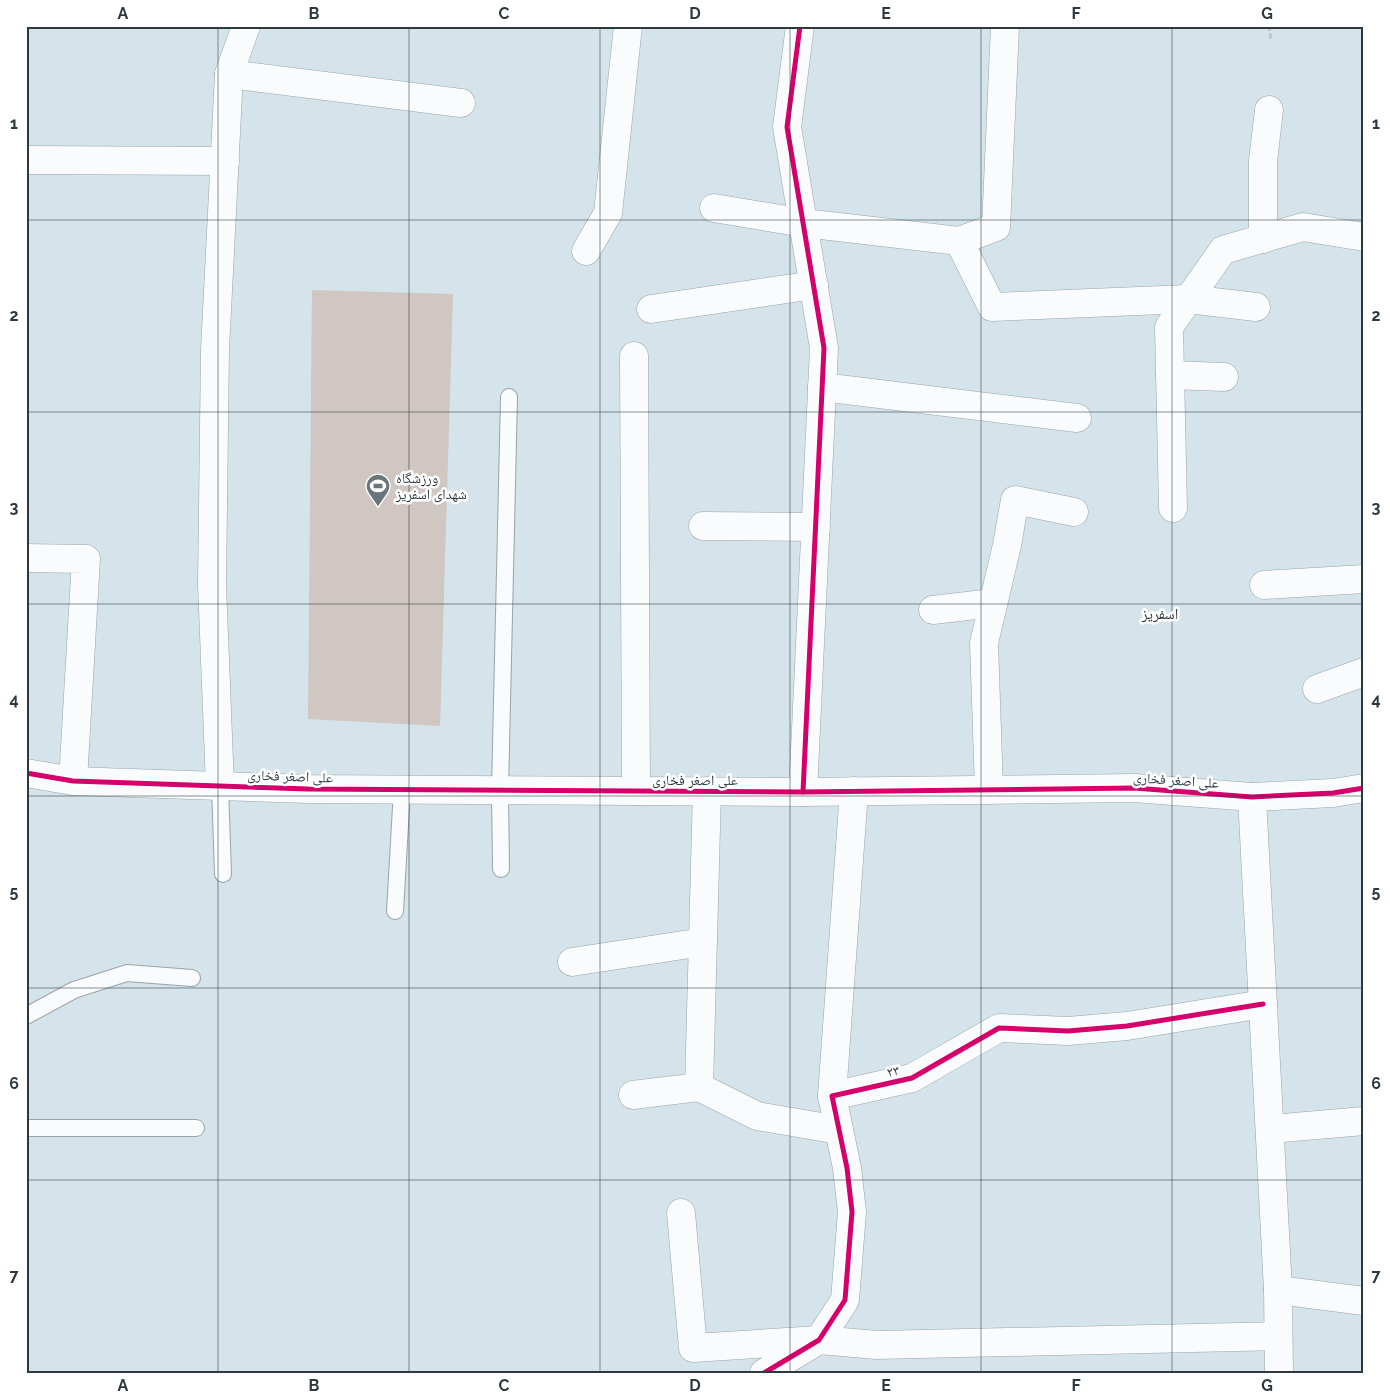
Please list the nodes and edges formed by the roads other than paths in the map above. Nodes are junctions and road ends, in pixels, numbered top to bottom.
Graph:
1 (246, 26) edge
2 (628, 26) edge
3 (800, 26) edge
4 (1005, 26) edge
5 (229, 74) junction
6 (461, 103) dead end
7 (1269, 110) dead end
8 (26, 160) edge
9 (225, 161) junction
10 (714, 208) dead end
11 (804, 223) junction
12 (1364, 237) edge
13 (1263, 239) junction
14 (959, 241) junction
15 (586, 251) dead end
16 (814, 285) junction
17 (1188, 299) junction
18 (1256, 307) dead end
19 (651, 309) dead end
20 (634, 356) dead end
21 (1170, 375) junction
22 (1224, 377) dead end
23 (822, 387) junction
24 (510, 397) dead end
25 (1077, 418) dead end
26 (1173, 508) dead end
27 (1074, 512) dead end
28 (704, 526) dead end
29 (816, 527) junction
30 (26, 558) edge
31 (1364, 579) edge
32 (1264, 585) dead end
33 (993, 603) junction
34 (933, 610) dead end
35 (1364, 672) edge
36 (1317, 689) dead end
37 (26, 773) edge
38 (73, 780) junction
39 (220, 786) junction
40 (1364, 788) edge
41 (402, 790) junction
42 (500, 790) junction
43 (988, 790) junction
44 (636, 791) junction
45 (707, 791) junction
46 (854, 791) junction
47 (803, 792) junction
48 (1252, 797) junction
49 (501, 870) dead end
50 (223, 874) dead end
51 (395, 911) dead end
52 (703, 942) junction
53 (572, 962) dead end
54 (192, 978) dead end
55 (1263, 1004) junction
56 (26, 1016) edge
57 (699, 1087) junction
58 (633, 1095) dead end
59 (832, 1096) junction
60 (1364, 1121) edge
61 (26, 1128) edge
62 (196, 1128) dead end
63 (1270, 1129) junction
64 (839, 1130) junction
65 (681, 1213) dead end
66 (1278, 1290) junction
67 (1364, 1301) edge
68 (1278, 1336) junction
69 (819, 1340) junction
70 (764, 1373) edge
71 (1279, 1373) edge

1 - 5 street
2 - 15 street
3 - 11 street
4 - 14 street
5 - 6 street
5 - 9 street
7 - 13 street
8 - 9 street
9 - 39 street
10 - 11 street
11 - 14 street
11 - 16 street
12 - 13 street
13 - 17 street
14 - 17 street
16 - 19 street
16 - 23 street
17 - 18 street
17 - 21 street
20 - 44 street
21 - 22 street
21 - 26 street
23 - 25 street
23 - 29 street
24 - 42 lane
27 - 33 street
28 - 29 street
29 - 47 street
30 - 38 street
31 - 32 street
33 - 34 street
33 - 43 street
35 - 36 street
37 - 38 street, علی اصغر فخاری
38 - 39 street, علی اصغر فخاری
39 - 41 street, علی اصغر فخاری
39 - 50 lane
40 - 48 street, علی اصغر فخاری
41 - 42 street, علی اصغر فخاری
41 - 51 lane
42 - 44 street, علی اصغر فخاری
42 - 49 lane
43 - 46 street, علی اصغر فخاری
43 - 48 street, علی اصغر فخاری
44 - 45 street, علی اصغر فخاری
45 - 47 street, علی اصغر فخاری
45 - 52 street
46 - 47 street, علی اصغر فخاری
46 - 59 street
48 - 55 street
52 - 53 street
52 - 57 street
54 - 56 lane
55 - 59 street, ۲۳
55 - 63 street
57 - 58 street
57 - 64 street
59 - 64 street
60 - 63 street
61 - 62 lane
63 - 66 street
64 - 69 street
65 - 69 street
66 - 67 street
66 - 68 street
68 - 69 street
68 - 71 street
69 - 70 street

